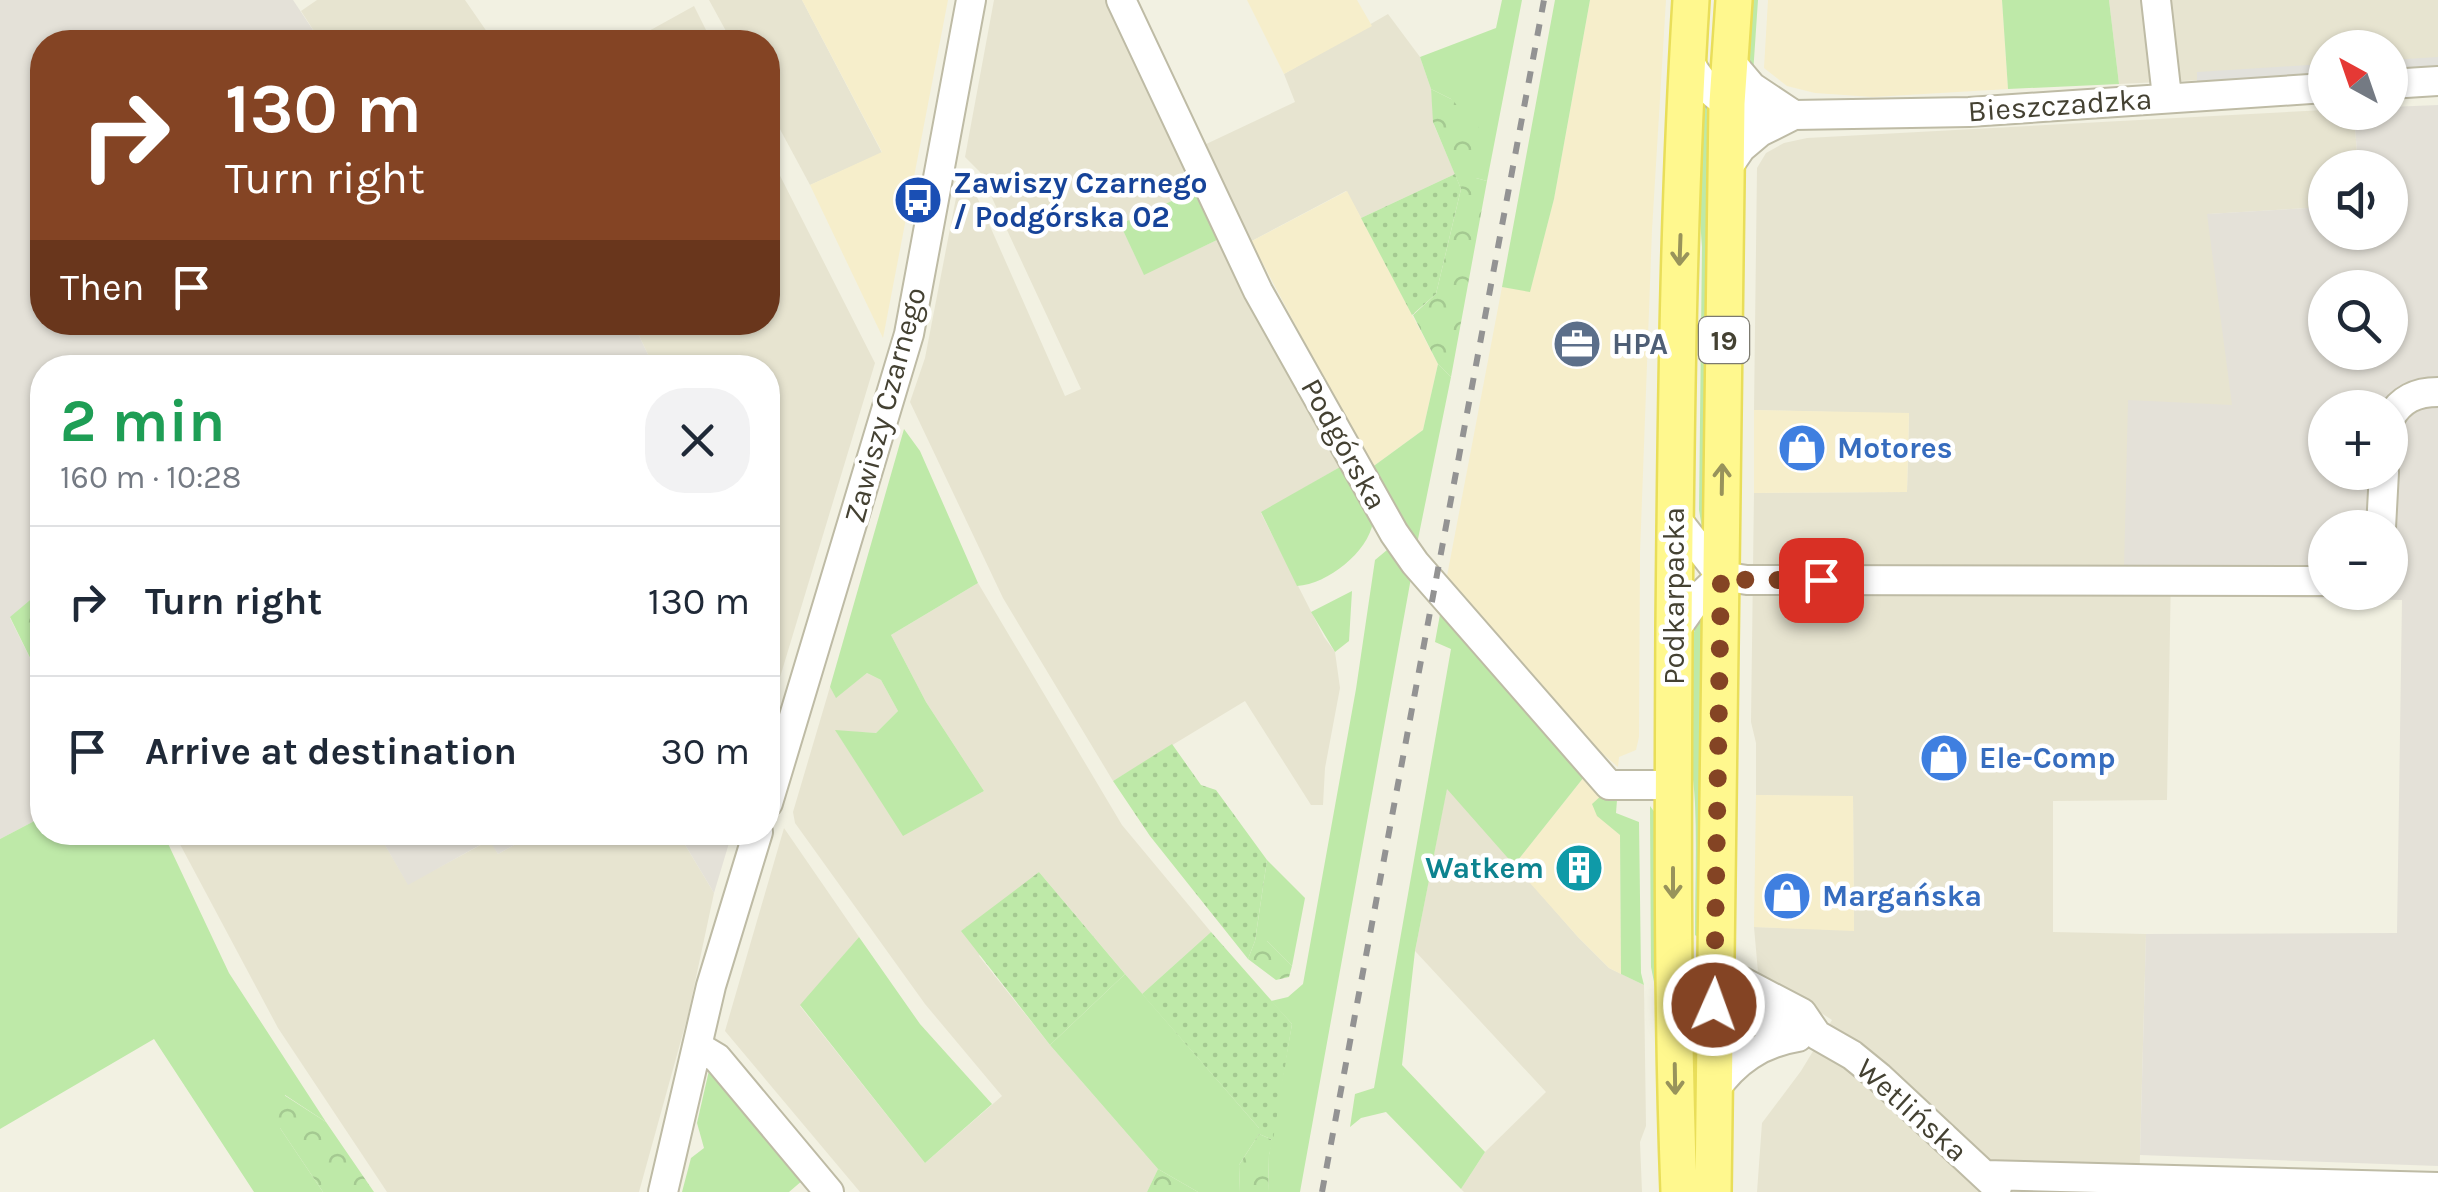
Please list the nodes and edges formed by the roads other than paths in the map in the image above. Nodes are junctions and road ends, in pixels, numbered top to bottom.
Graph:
1 (971, 0) edge
2 (1122, 0) edge
3 (1691, 0) edge
4 (1734, 0) edge
5 (2156, 0) edge
6 (1688, 59) junction
7 (1730, 62) junction
8 (2438, 81) edge
9 (2408, 83) edge
10 (2308, 89) edge
11 (2167, 97) junction
12 (1727, 104) junction
13 (1788, 118) junction
14 (1726, 170) junction
15 (2438, 392) edge
16 (2408, 398) edge
17 (1675, 518) junction
18 (1721, 576) junction
19 (2308, 581) edge
20 (1674, 632) junction
21 (780, 763) edge
22 (1673, 785) junction
23 (754, 845) edge
24 (1673, 982) junction
25 (1715, 988) junction
26 (1806, 1036) junction
27 (697, 1046) junction
28 (1714, 1090) junction
29 (1994, 1184) edge
30 (2438, 1187) edge
31 (663, 1192) edge
32 (829, 1192) edge
33 (1678, 1192) edge
34 (1712, 1192) edge

1 - 21 street, Zawiszy Czarnego
2 - 22 street, Podgórska
3 - 6 main road, Podkarpacka / 19
4 - 7 main road, Podkarpacka / 19
5 - 11 street
6 - 12 street
6 -> 17 main road, Podkarpacka / 19
7 - 12 main road, Podkarpacka / 19
7 - 13 street
8 - 9 street
10 - 11 street, Bieszczadzka
11 - 13 street, Bieszczadzka
12 - 13 street, Bieszczadzka
12 - 14 main road, Podkarpacka / 19
13 - 14 street
18 -> 14 main road, Podkarpacka / 19
15 - 16 street
17 - 18 street
17 - 20 main road, Podkarpacka / 19
18 - 19 street
18 - 20 street
18 - 25 main road, Podkarpacka / 19
20 - 22 main road, Podkarpacka / 19
22 -> 24 main road, Podkarpacka / 19
23 - 27 street
24 - 25 street, Wetlińska
24 -> 33 main road, Podkarpacka / 19
25 - 26 street, Wetlińska
25 - 28 main road, Podkarpacka / 19
26 - 28 street
26 - 29 street, Wetlińska
27 - 31 street
27 - 32 street
28 - 34 main road, Podkarpacka / 19
29 - 30 street

